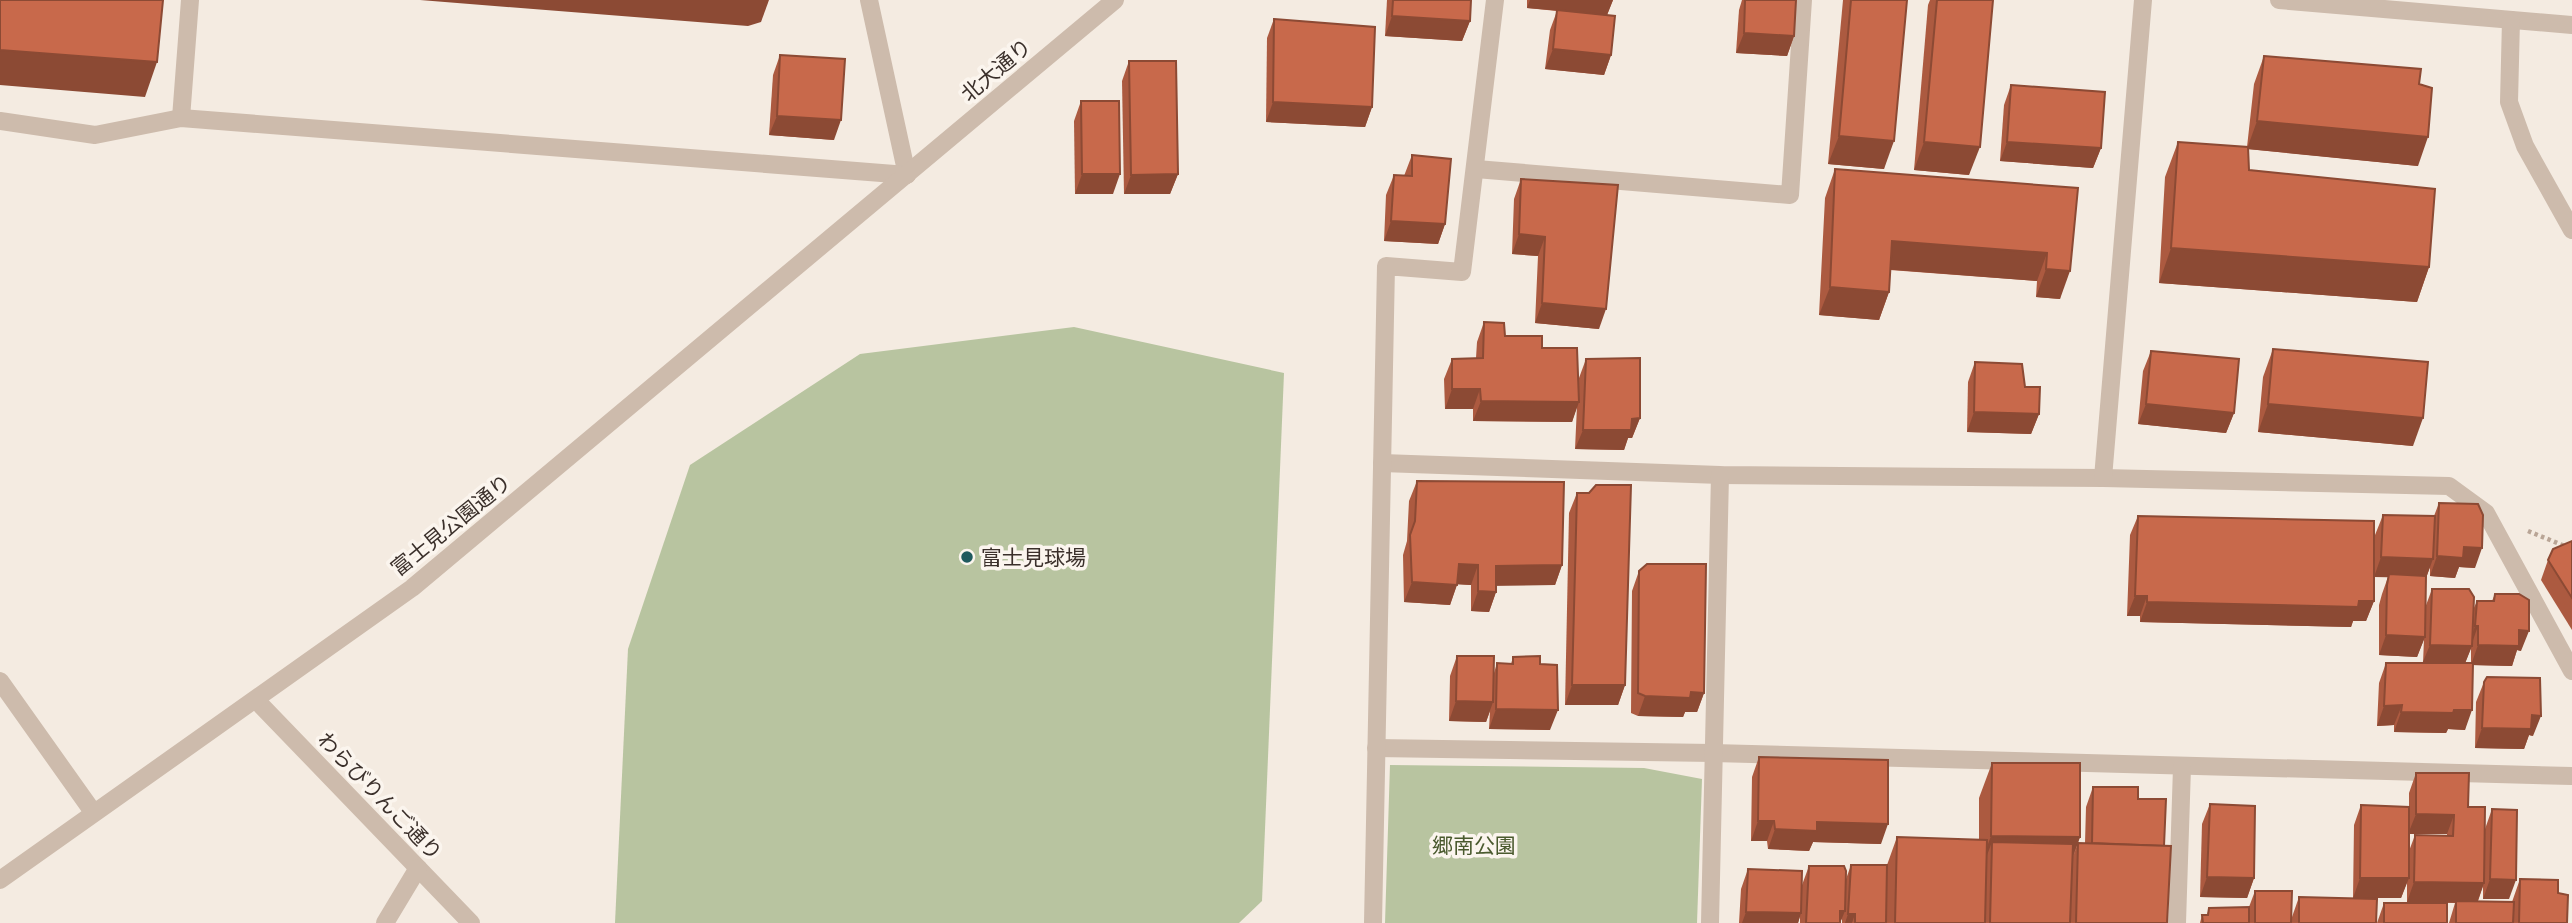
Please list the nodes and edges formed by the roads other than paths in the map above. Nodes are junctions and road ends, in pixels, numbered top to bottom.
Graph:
1 (190, 0) edge
2 (869, 0) edge
3 (1115, 0) edge
4 (1495, 0) edge
5 (1803, 0) edge
6 (2143, 0) edge
7 (2279, 0) edge
8 (2511, 20) junction
9 (2572, 25) edge
10 (181, 118) junction
11 (0, 121) edge
12 (1476, 169) junction
13 (907, 175) junction
14 (2572, 230) edge
15 (1382, 463) junction
16 (1720, 475) junction
17 (2103, 478) junction
18 (2572, 671) edge
19 (0, 681) edge
20 (256, 700) junction
21 (1376, 748) junction
22 (1713, 752) junction
23 (2182, 767) junction
24 (2572, 776) edge
25 (93, 812) junction
26 (418, 868) junction
27 (0, 880) edge
28 (386, 923) edge
29 (471, 923) edge
30 (1373, 923) edge
31 (1710, 923) edge
32 (2177, 923) edge

1 - 10 street
2 - 13 street
3 - 13 street, 北大通り
4 - 12 street
5 - 12 street
6 - 17 street
7 - 8 street
8 - 9 street
8 - 14 street
10 - 11 street
10 - 13 street
12 - 15 street
13 - 20 street, 富士見公園通り
15 - 16 street
15 - 21 street
16 - 17 street
16 - 22 street
17 - 18 street
19 - 25 street
20 - 25 street, 富士見公園通り
20 - 26 street, わらびりんご通り
21 - 22 street
21 - 30 street
22 - 23 street
22 - 31 street
23 - 24 street
23 - 32 street
25 - 27 street, 富士見公園通り
26 - 28 street
26 - 29 street, わらびりんご通り

